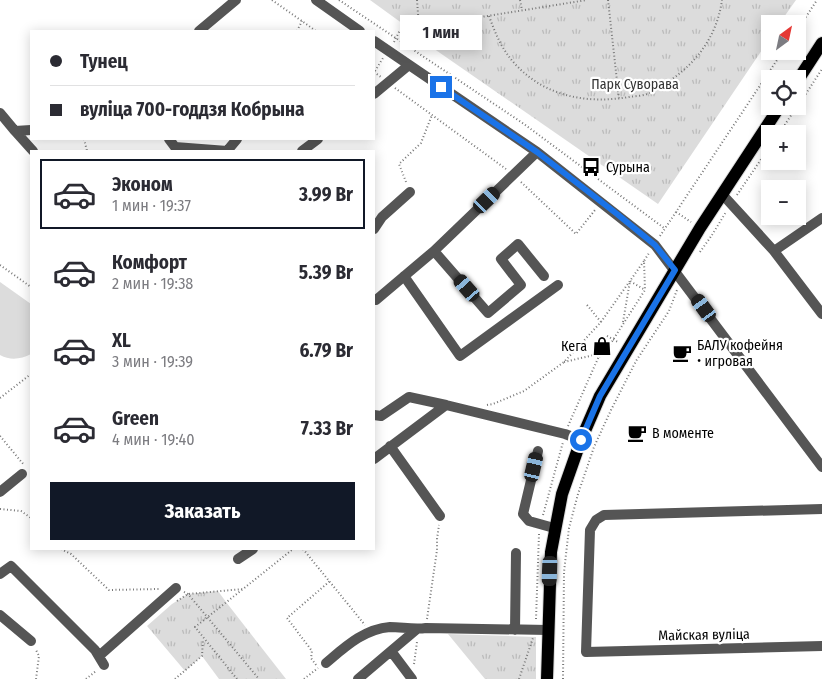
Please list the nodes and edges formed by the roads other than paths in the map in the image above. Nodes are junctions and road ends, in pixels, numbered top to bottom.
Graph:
1 (236, 0) edge
2 (316, 0) edge
3 (200, 30) edge
4 (359, 30) edge
5 (375, 42) edge
6 (822, 43) edge
7 (409, 65) junction
8 (804, 70) edge
9 (375, 93) edge
10 (0, 113) edge
11 (774, 115) edge
12 (30, 130) edge
13 (15, 131) junction
14 (170, 140) edge
15 (236, 140) edge
16 (317, 140) edge
17 (32, 150) edge
18 (214, 150) edge
19 (228, 150) edge
20 (303, 150) edge
21 (537, 152) junction
22 (410, 192) road end
23 (722, 194) junction
24 (822, 218) edge
25 (375, 228) edge
26 (434, 251) junction
27 (774, 251) junction
28 (679, 274) junction
29 (404, 276) junction
30 (544, 276) dead end
31 (558, 285) dead end
32 (376, 300) dead end
33 (822, 314) edge
34 (446, 404) junction
35 (375, 415) edge
36 (581, 440) junction
37 (390, 446) junction
38 (538, 451) dead end
39 (375, 458) edge
40 (822, 467) edge
41 (22, 474) road end
42 (0, 492) edge
43 (822, 508) edge
44 (440, 516) road end
45 (554, 528) junction
46 (252, 550) edge
47 (516, 553) dead end
48 (238, 559) dead end
49 (0, 574) edge
50 (176, 588) road end
51 (0, 615) edge
52 (421, 628) junction
53 (515, 630) junction
54 (548, 630) junction
55 (31, 641) road end
56 (822, 646) edge
57 (391, 651) junction
58 (326, 663) dead end
59 (358, 679) edge
60 (412, 679) edge
61 (547, 679) edge

1 - 3 street
2 - 4 street
5 - 7 street
6 - 8 main road
7 - 9 street
7 - 21 street
10 - 13 street
11 - 23 main road
12 - 13 street
13 - 17 street
14 - 18 street
15 - 19 street
16 - 20 street
21 - 26 street
21 - 28 street
22 - 25 street
23 - 27 street
23 - 28 main road
24 - 27 street
26 - 29 street
26 - 30 street
27 - 33 street
28 - 36 main road
28 - 40 street
29 - 31 street
29 - 32 street
34 - 35 street
34 - 36 street
34 - 37 street
36 - 45 main road
37 - 39 street
37 - 44 street
38 - 45 street
41 - 42 street
43 - 56 street, Майская вуліца
45 - 54 main road
46 - 48 street
47 - 53 street
49 - 50 street
51 - 55 street
52 - 53 street
52 - 57 street
52 - 58 street
53 - 54 street
54 - 61 main road
57 - 59 street
57 - 60 street

